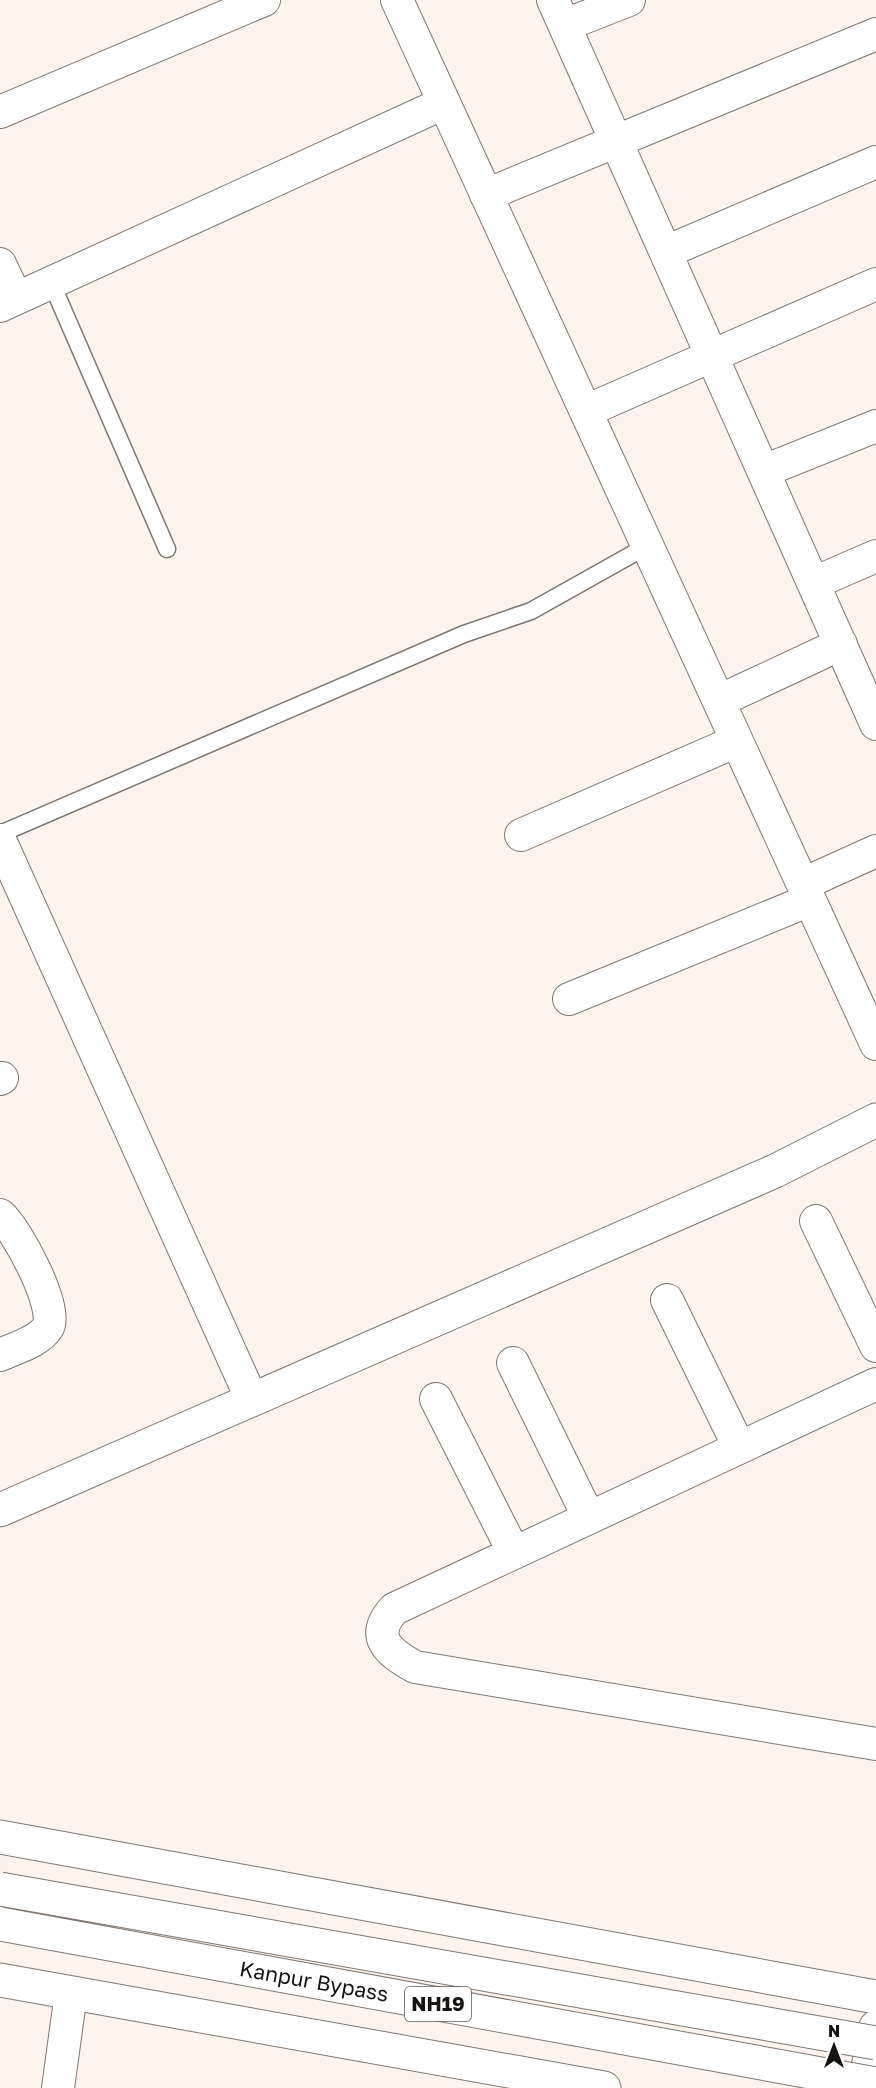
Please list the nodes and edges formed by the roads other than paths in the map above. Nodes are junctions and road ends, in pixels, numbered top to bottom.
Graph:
1 (264, 0) edge
2 (397, 0) edge
3 (628, 0) edge
4 (559, 13) edge
5 (876, 34) edge
6 (444, 103) junction
7 (0, 112) edge
8 (616, 141) junction
9 (876, 162) edge
10 (486, 195) junction
11 (666, 252) junction
12 (0, 264) edge
13 (51, 282) junction
14 (876, 284) edge
15 (8, 302) edge
16 (712, 356) junction
17 (585, 411) junction
18 (876, 426) edge
19 (764, 471) junction
20 (647, 546) junction
21 (167, 549) dead end
22 (876, 556) edge
23 (814, 583) junction
24 (841, 644) junction
25 (869, 689) edge
26 (719, 701) junction
27 (876, 724) edge
28 (737, 741) junction
29 (0, 834) edge
30 (521, 836) dead end
31 (0, 840) edge
32 (876, 851) edge
33 (806, 892) junction
34 (569, 999) dead end
35 (876, 1044) edge
36 (876, 1120) edge
37 (0, 1215) edge
38 (816, 1221) dead end
39 (667, 1300) dead end
40 (876, 1346) edge
41 (0, 1355) edge
42 (513, 1363) dead end
43 (876, 1384) edge
44 (436, 1399) dead end
45 (252, 1400) junction
46 (740, 1447) junction
47 (0, 1510) edge
48 (589, 1518) junction
49 (514, 1553) junction
50 (876, 1744) edge
51 (0, 1837) edge
52 (0, 1889) edge
53 (0, 1924) edge
54 (0, 1980) edge
55 (71, 1993) junction
56 (876, 1997) edge
57 (876, 2026) edge
58 (876, 2043) edge
59 (876, 2084) edge
60 (58, 2088) edge
61 (604, 2088) edge
62 (864, 2088) edge

1 - 7 street
2 - 6 street
3 - 4 street
4 - 8 street
5 - 8 street
6 - 10 street
6 - 13 street
8 - 10 street
8 - 11 street
9 - 11 street
10 - 17 street
11 - 16 street
12 - 15 street
13 - 15 street
13 - 21 lane
14 - 16 street
16 - 17 street
16 - 19 street
17 - 20 street
18 - 19 street
19 - 23 street
20 - 26 street
20 - 29 lane
22 - 23 street
23 - 24 street
24 - 25 street
24 - 26 street
25 - 27 street
26 - 28 street
28 - 30 street
28 - 33 street
31 - 45 street
32 - 33 street
33 - 34 street
33 - 35 street
36 - 45 main road
37 - 41 street
38 - 40 street
39 - 46 street
42 - 48 street
43 - 46 street
44 - 49 street
45 - 47 main road
46 - 48 street
48 - 49 street
49 - 50 street
51 - 56 main road
52 - 58 main road, Kanpur Bypass / NH19, bridge
53 - 59 main road, Kanpur Bypass / NH19, bridge
54 - 55 main road
55 - 60 street
55 - 61 main road
57 - 62 main road

